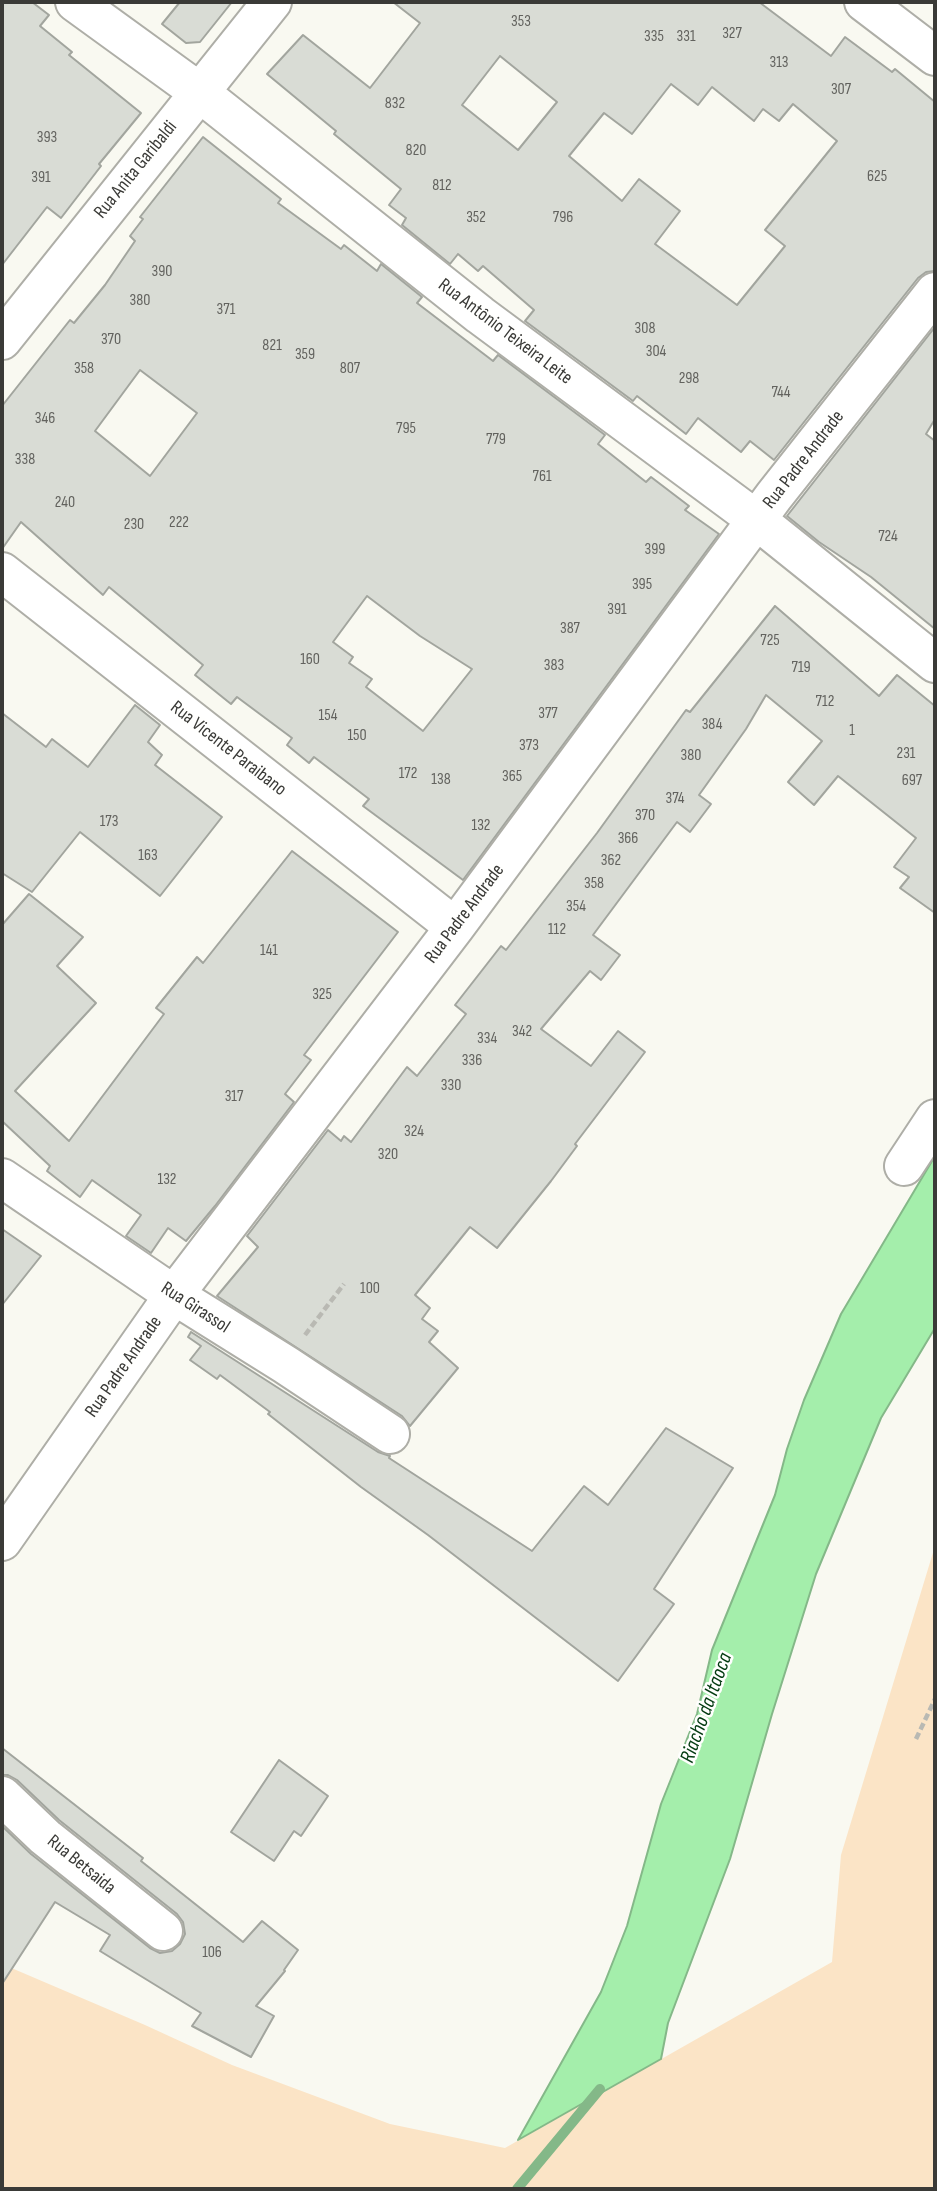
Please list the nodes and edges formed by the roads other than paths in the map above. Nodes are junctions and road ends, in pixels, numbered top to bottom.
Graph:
1 (75, 2) edge
2 (272, 2) edge
3 (864, 2) edge
4 (935, 56) edge
5 (199, 92) junction
6 (935, 292) edge
7 (2, 340) edge
8 (758, 521) junction
9 (2, 572) edge
10 (935, 663) edge
11 (455, 927) junction
12 (935, 1119) edge
13 (904, 1166) dead end
14 (2, 1178) edge
15 (174, 1295) junction
16 (390, 1434) dead end
17 (2, 1541) edge
18 (2, 1796) edge
19 (163, 1931) dead end

1 - 5 street, Rua Antônio Teixeira Leite
2 - 5 street, Rua Anita Garibaldi
3 - 4 street
5 - 7 street, Rua Anita Garibaldi
5 - 8 street, Rua Antônio Teixeira Leite
6 - 8 street, Rua Padre Andrade
8 - 10 street, Rua Antônio Teixeira Leite
8 - 11 street, Rua Padre Andrade
9 - 11 street, Rua Vicente Paraibano
11 - 15 street, Rua Padre Andrade
12 - 13 street
14 - 15 street, Rua Girassol
15 - 16 street, Rua Girassol
15 - 17 street, Rua Padre Andrade
18 - 19 street, Rua Betsaida

